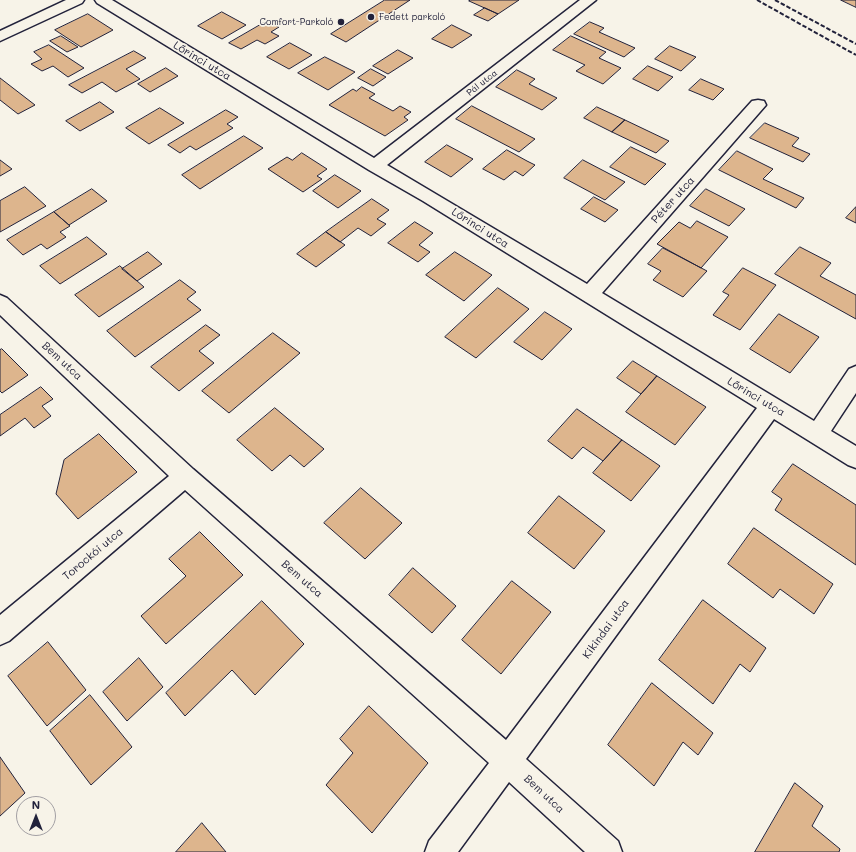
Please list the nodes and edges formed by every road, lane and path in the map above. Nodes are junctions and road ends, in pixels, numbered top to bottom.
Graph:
1 (77, 0) edge
2 (102, 0) edge
3 (589, 0) edge
4 (0, 37) edge
5 (758, 105) dead end
6 (375, 166) junction
7 (588, 295) junction
8 (0, 303) edge
9 (856, 375) edge
10 (771, 406) junction
11 (818, 434) junction
12 (856, 458) edge
13 (185, 476) junction
14 (0, 632) edge
15 (509, 762) junction
16 (440, 852) edge
17 (607, 852) edge

1 - 4 street
2 - 6 street, Lőrinci utca
3 - 6 street, Pál utca
5 - 7 street, Péter utca
6 - 7 street, Lőrinci utca
7 - 10 street, Lőrinci utca
8 - 13 street, Bem utca
9 - 11 street
10 - 11 street, Lőrinci utca
10 - 15 street, Kikindai utca
11 - 12 street, Lőrinci utca
13 - 14 street, Torockói utca
13 - 15 street, Bem utca
15 - 16 street, Kikindai utca
15 - 17 street, Bem utca

